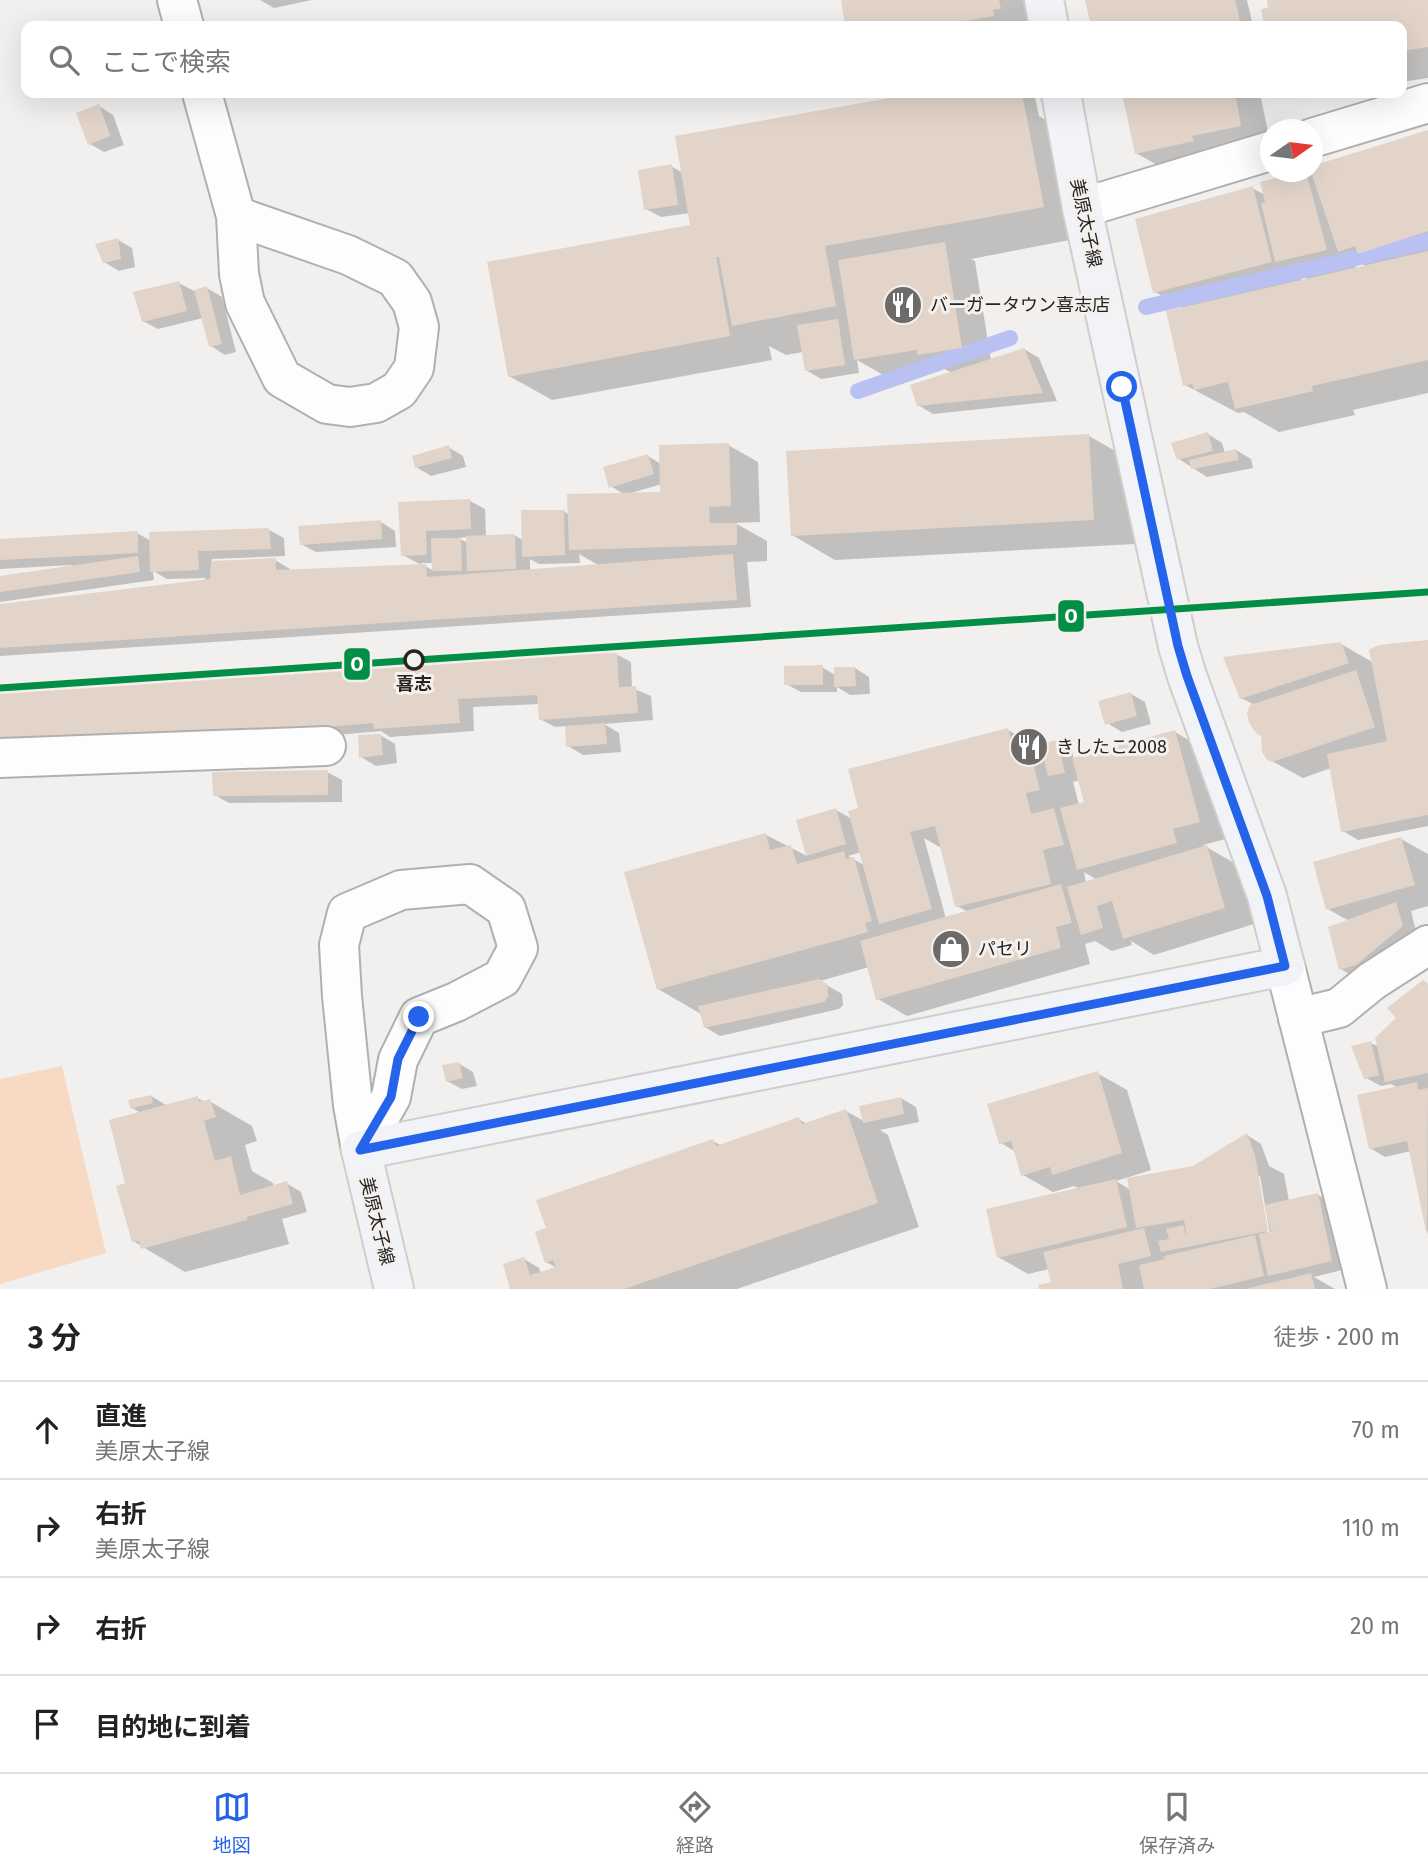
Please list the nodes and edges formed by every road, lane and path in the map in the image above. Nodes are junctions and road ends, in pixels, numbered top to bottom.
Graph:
1 (177, 0) edge
2 (1044, 0) edge
3 (183, 21) edge
4 (1048, 21) edge
5 (203, 98) edge
6 (1062, 98) edge
7 (1428, 103) edge
8 (1323, 135) edge
9 (1260, 154) edge
10 (1082, 208) junction
11 (236, 216) junction
12 (326, 747) dead end
13 (0, 758) edge
14 (1428, 945) edge
15 (1285, 966) junction
16 (1298, 1018) junction
17 (360, 1150) junction
18 (394, 1289) edge
19 (1367, 1289) edge

1 - 3 street
2 - 4 main road
5 - 11 street
6 - 10 main road, 美原太子線
7 - 8 street
9 - 10 street
10 - 15 main road, 美原太子線
11 - 11 street
12 - 13 street
14 - 16 street
15 - 16 street
15 - 17 main road
16 - 19 street
17 - 17 street
17 - 18 main road, 美原太子線

